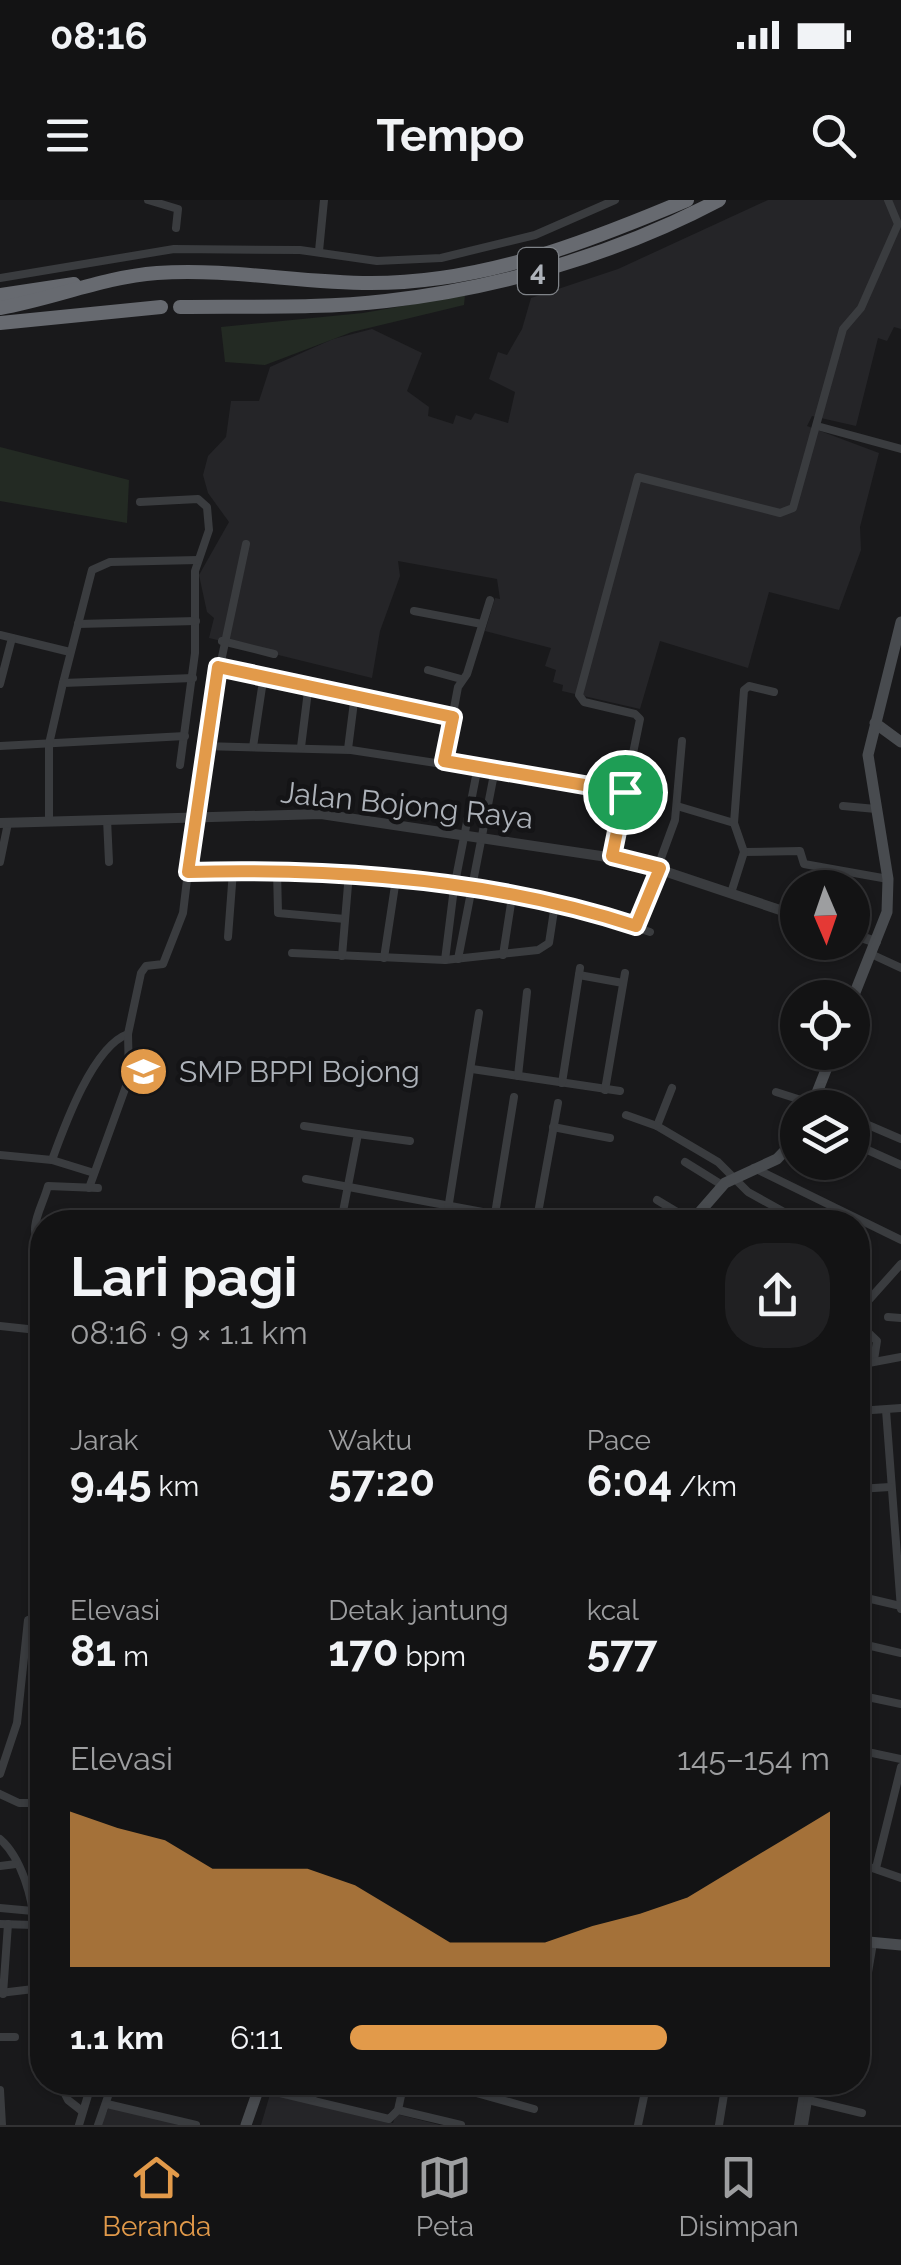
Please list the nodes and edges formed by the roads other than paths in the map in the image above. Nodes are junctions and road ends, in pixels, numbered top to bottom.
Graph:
1 (148, 200) edge
2 (324, 200) edge
3 (615, 200) edge
4 (687, 200) edge
5 (720, 200) edge
6 (888, 200) edge
7 (176, 228) dead end
8 (318, 251) junction
9 (0, 278) edge
10 (119, 278) junction
11 (0, 295) edge
12 (180, 306) dead end
13 (161, 307) dead end
14 (0, 308) edge
15 (0, 323) edge
16 (817, 426) junction
17 (901, 449) edge
18 (140, 502) dead end
19 (246, 544) dead end
20 (198, 560) junction
21 (490, 600) dead end
22 (414, 611) dead end
23 (196, 621) junction
24 (901, 622) edge
25 (78, 624) junction
26 (482, 624) junction
27 (0, 635) edge
28 (12, 638) junction
29 (222, 641) junction
30 (70, 652) junction
31 (274, 654) dead end
32 (218, 667) junction
33 (428, 670) dead end
34 (264, 674) junction
35 (193, 678) junction
36 (461, 679) junction
37 (309, 683) junction
38 (0, 684) edge
39 (63, 684) junction
40 (774, 692) dead end
41 (355, 694) junction
42 (453, 717) junction
43 (875, 723) junction
44 (185, 736) junction
45 (682, 742) dead end
46 (901, 742) edge
47 (49, 744) junction
48 (0, 746) edge
49 (203, 746) junction
50 (254, 747) junction
51 (301, 747) junction
52 (348, 750) junction
53 (444, 761) junction
54 (180, 765) dead end
55 (478, 766) junction
56 (495, 769) junction
57 (625, 792) junction
58 (677, 806) junction
59 (843, 806) dead end
60 (876, 810) junction
61 (195, 816) junction
62 (107, 819) junction
63 (49, 821) junction
64 (4, 823) edge
65 (734, 824) junction
66 (463, 834) junction
67 (483, 836) junction
68 (744, 852) junction
69 (612, 856) junction
70 (0, 862) edge
71 (109, 862) dead end
72 (660, 868) junction
73 (276, 870) junction
74 (233, 871) junction
75 (901, 871) edge
76 (188, 872) junction
77 (348, 873) junction
78 (887, 875) junction
79 (396, 880) junction
80 (454, 888) junction
81 (472, 890) junction
82 (731, 893) junction
83 (512, 897) junction
84 (555, 904) junction
85 (780, 910) edge
86 (345, 919) junction
87 (636, 926) junction
88 (650, 932) dead end
89 (228, 937) dead end
90 (870, 946) edge
91 (873, 948) junction
92 (292, 953) dead end
93 (503, 954) junction
94 (342, 956) junction
95 (384, 958) junction
96 (458, 959) junction
97 (445, 960) junction
98 (901, 968) edge
99 (860, 980) edge
100 (527, 992) dead end
101 (479, 1013) dead end
102 (128, 1034) junction
103 (472, 1069) junction
104 (518, 1076) junction
105 (562, 1083) junction
106 (672, 1088) dead end
107 (605, 1090) junction
108 (620, 1091) dead end
109 (776, 1092) dead end
110 (780, 1093) edge
111 (514, 1097) dead end
112 (558, 1103) dead end
113 (626, 1115) dead end
114 (304, 1126) dead end
115 (657, 1126) junction
116 (870, 1126) edge
117 (553, 1127) junction
118 (358, 1134) junction
119 (610, 1138) dead end
120 (901, 1139) edge
121 (410, 1141) dead end
122 (870, 1151) edge
123 (0, 1155) edge
124 (780, 1156) edge
125 (52, 1160) junction
126 (685, 1162) dead end
127 (901, 1165) edge
128 (754, 1168) junction
129 (94, 1173) junction
130 (306, 1179) dead end
131 (728, 1181) junction
132 (348, 1185) junction
133 (656, 1200) dead end
134 (448, 1205) junction
135 (38, 1210) edge
136 (343, 1210) edge
137 (447, 1210) edge
138 (474, 1210) edge
139 (496, 1210) edge
140 (537, 1210) edge
141 (677, 1210) edge
142 (701, 1210) edge
143 (780, 1210) edge
144 (840, 1210) edge
145 (870, 1225) edge
146 (901, 1240) edge
147 (901, 1264) edge
148 (870, 1299) edge
149 (888, 1317) dead end
150 (901, 1318) edge
151 (0, 1326) edge
152 (30, 1329) edge
153 (870, 1334) edge
154 (901, 1357) edge
155 (874, 1360) junction
156 (870, 1361) edge
157 (901, 1408) edge
158 (886, 1410) junction
159 (870, 1411) edge
160 (890, 1487) junction
161 (870, 1488) edge
162 (897, 1536) edge
163 (870, 1599) edge
164 (901, 1607) edge
165 (30, 1620) edge
166 (870, 1646) edge
167 (901, 1653) edge
168 (870, 1698) edge
169 (901, 1704) edge
170 (870, 1753) edge
171 (901, 1760) edge
172 (901, 1767) edge
173 (0, 1774) edge
174 (0, 1794) edge
175 (30, 1804) edge
176 (0, 1838) edge
177 (16, 1864) junction
178 (0, 1866) edge
179 (870, 1866) edge
180 (876, 1868) junction
181 (901, 1878) edge
182 (30, 1903) edge
183 (0, 1908) edge
184 (30, 1911) edge
185 (4, 1924) edge
186 (30, 1925) edge
187 (870, 1943) edge
188 (873, 1943) junction
189 (901, 1945) edge
190 (870, 1961) edge
191 (30, 1990) edge
192 (2, 1994) edge
193 (0, 2037) edge
194 (15, 2038) dead end
195 (0, 2090) edge
196 (66, 2095) edge
197 (88, 2095) edge
198 (109, 2095) edge
199 (256, 2095) edge
200 (300, 2095) edge
201 (313, 2095) edge
202 (401, 2095) edge
203 (486, 2095) edge
204 (644, 2095) edge
205 (724, 2095) edge
206 (806, 2095) edge
207 (808, 2095) edge
208 (312, 2098) junction
209 (808, 2100) junction
210 (107, 2104) junction
211 (534, 2108) dead end
212 (398, 2110) junction
213 (82, 2111) junction
214 (862, 2114) dead end
215 (802, 2124) edge
216 (2, 2125) edge
217 (79, 2125) edge
218 (98, 2125) edge
219 (196, 2125) edge
220 (246, 2125) edge
221 (460, 2125) edge
222 (638, 2125) edge
223 (719, 2125) edge
224 (816, 2125) edge

1 - 7 street
2 - 8 street
3 - 8 street
4 - 10 highway, 4
5 - 12 highway, 4
6 - 16 street
8 - 9 street
10 - 11 highway
10 - 14 highway, 4
13 - 15 highway
16 - 17 street
16 - 57 street
18 - 20 street
19 - 29 street
20 - 23 street
20 - 25 street
21 - 26 street
22 - 26 street
23 - 25 street
23 - 35 street
24 - 43 main road
25 - 30 street
26 - 36 street
27 - 28 street
28 - 30 street
28 - 38 street
29 - 31 street
29 - 32 street
30 - 39 street
32 - 34 street
32 - 49 street
33 - 36 street
34 - 37 street
34 - 50 street
35 - 39 street
35 - 44 street
36 - 42 street
37 - 41 street
37 - 51 street
39 - 47 street
40 - 65 street
41 - 42 street
41 - 52 street
42 - 53 street
43 - 46 main road
43 - 60 main road
44 - 47 street
44 - 54 street
45 - 58 street
47 - 48 street
47 - 63 street
49 - 50 street
49 - 61 street
50 - 51 street
51 - 52 street
52 - 53 street
53 - 55 street
55 - 56 street
55 - 66 street
56 - 57 street
56 - 67 street
57 - 69 street
58 - 65 street
58 - 72 street
59 - 60 street
60 - 78 main road
61 - 62 street, Jalan Bojong Raya
61 - 66 street, Jalan Bojong Raya
61 - 76 street
62 - 63 street, Jalan Bojong Raya
62 - 71 street
63 - 64 street, Jalan Bojong Raya
64 - 70 street
65 - 68 street
66 - 67 street, Jalan Bojong Raya
66 - 80 street
67 - 69 street, Jalan Bojong Raya
67 - 81 street
68 - 78 street
68 - 82 street
69 - 72 street, Jalan Bojong Raya
72 - 82 street, Jalan Bojong Raya
72 - 87 street
73 - 74 street
73 - 77 street
73 - 86 street
74 - 76 street
74 - 89 street
75 - 78 street
76 - 102 street
77 - 79 street
77 - 86 street
78 - 91 main road
79 - 80 street
79 - 95 street
80 - 81 street
80 - 97 street
81 - 83 street
81 - 96 street
82 - 85 street, Jalan Bojong Raya
83 - 84 street
83 - 93 street
84 - 87 street
84 - 93 street
86 - 94 street
87 - 88 street
90 - 91 street
91 - 98 street
91 - 99 main road
92 - 94 street
93 - 96 street
94 - 95 street
95 - 97 street
96 - 97 street
100 - 104 street
101 - 103 street
102 - 125 street
102 - 129 street
103 - 104 street
103 - 134 street
104 - 105 street
105 - 107 street
105 - 107 street
106 - 115 street
107 - 108 street
109 - 110 street
111 - 139 street
112 - 117 street
113 - 115 street
114 - 118 street
115 - 131 street
116 - 120 street
117 - 119 street
117 - 140 street
118 - 121 street
118 - 132 street
122 - 127 street
123 - 125 street
124 - 128 main road
125 - 129 street
126 - 131 street
128 - 131 main road
128 - 144 street
129 - 135 street
130 - 132 street
131 - 142 main road
131 - 143 street
132 - 134 street
132 - 136 street
133 - 141 street
134 - 137 street
134 - 138 street
145 - 146 street
147 - 148 street
149 - 150 street
151 - 152 street
153 - 155 street
154 - 155 street
155 - 156 street
157 - 158 street
158 - 159 street
158 - 160 street
160 - 161 street
160 - 162 street
162 - 164 street
163 - 164 street
165 - 173 street
166 - 167 street
168 - 169 street
170 - 171 street
172 - 180 street
174 - 175 street
176 - 177 street
177 - 178 street
177 - 182 street
179 - 180 street
180 - 181 street
183 - 184 street
185 - 186 street
185 - 192 street
187 - 188 main road
188 - 189 main road
188 - 190 street
191 - 192 street
193 - 194 street
195 - 216 street
196 - 213 street
197 - 213 street
198 - 210 street
199 - 220 main road
200 - 208 street
201 - 208 street
202 - 212 street
203 - 211 street
204 - 222 street
205 - 223 street
206 - 215 street
207 - 209 street
208 - 212 street
209 - 214 street
209 - 215 street
210 - 218 street
210 - 219 street
212 - 221 street
213 - 217 street
215 - 224 street

